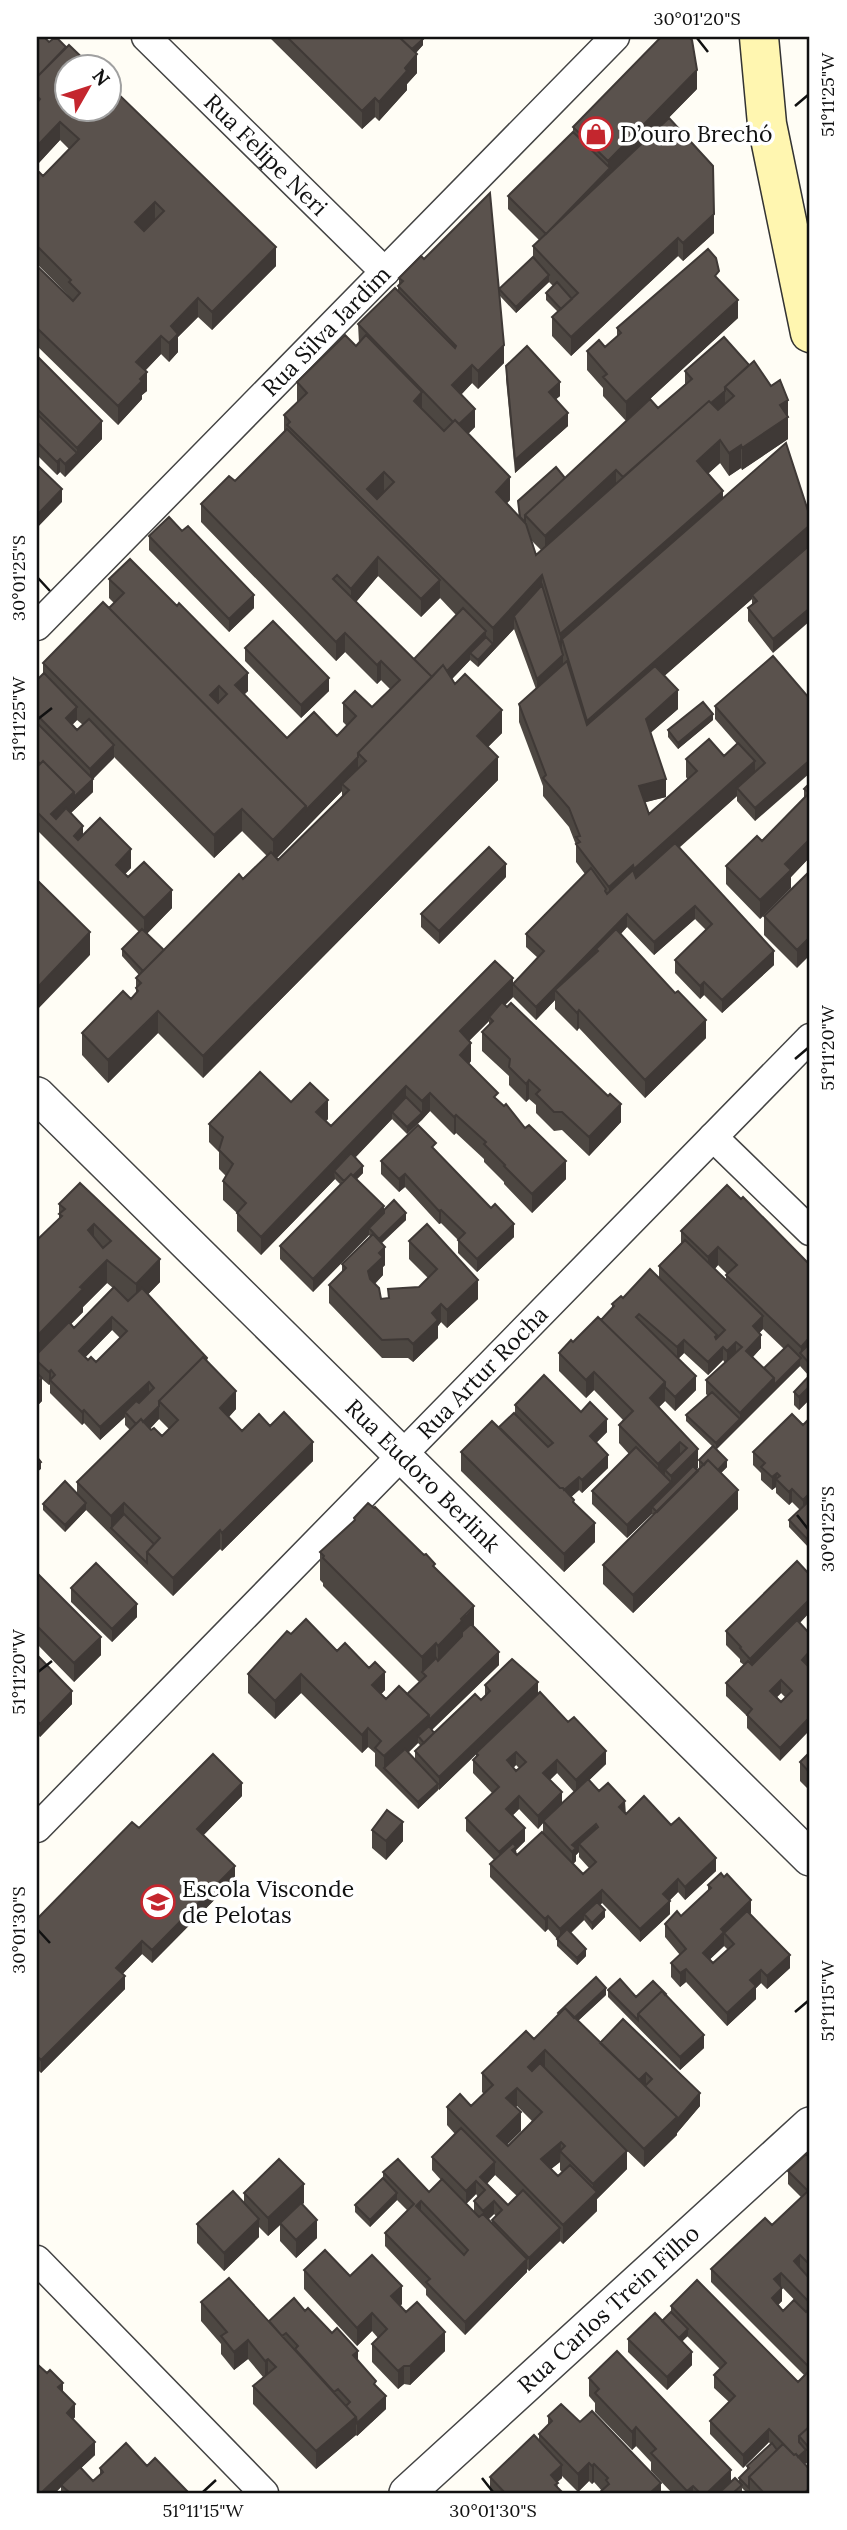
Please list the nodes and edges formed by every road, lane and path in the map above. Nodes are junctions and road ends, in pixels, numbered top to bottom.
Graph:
1 (146, 37) edge
2 (615, 37) edge
3 (759, 37) edge
4 (385, 272) junction
5 (809, 320) edge
6 (37, 626) edge
7 (810, 1038) edge
8 (37, 1095) edge
9 (713, 1137) junction
10 (810, 1231) edge
11 (402, 1455) junction
12 (37, 1828) edge
13 (810, 1858) edge
14 (810, 2124) edge
15 (37, 2260) edge
16 (264, 2493) edge
17 (407, 2493) edge

1 - 4 street, Rua Felipe Neri
2 - 4 street, Rua Silva Jardim
3 - 5 main road
4 - 6 street, Rua Silva Jardim
7 - 9 street, Rua Artur Rocha
8 - 11 street, Rua Eudoro Berlink
9 - 10 street
9 - 11 street, Rua Artur Rocha
11 - 12 street, Rua Artur Rocha
11 - 13 street, Rua Eudoro Berlink
14 - 17 street, Rua Carlos Trein Filho
15 - 16 street

